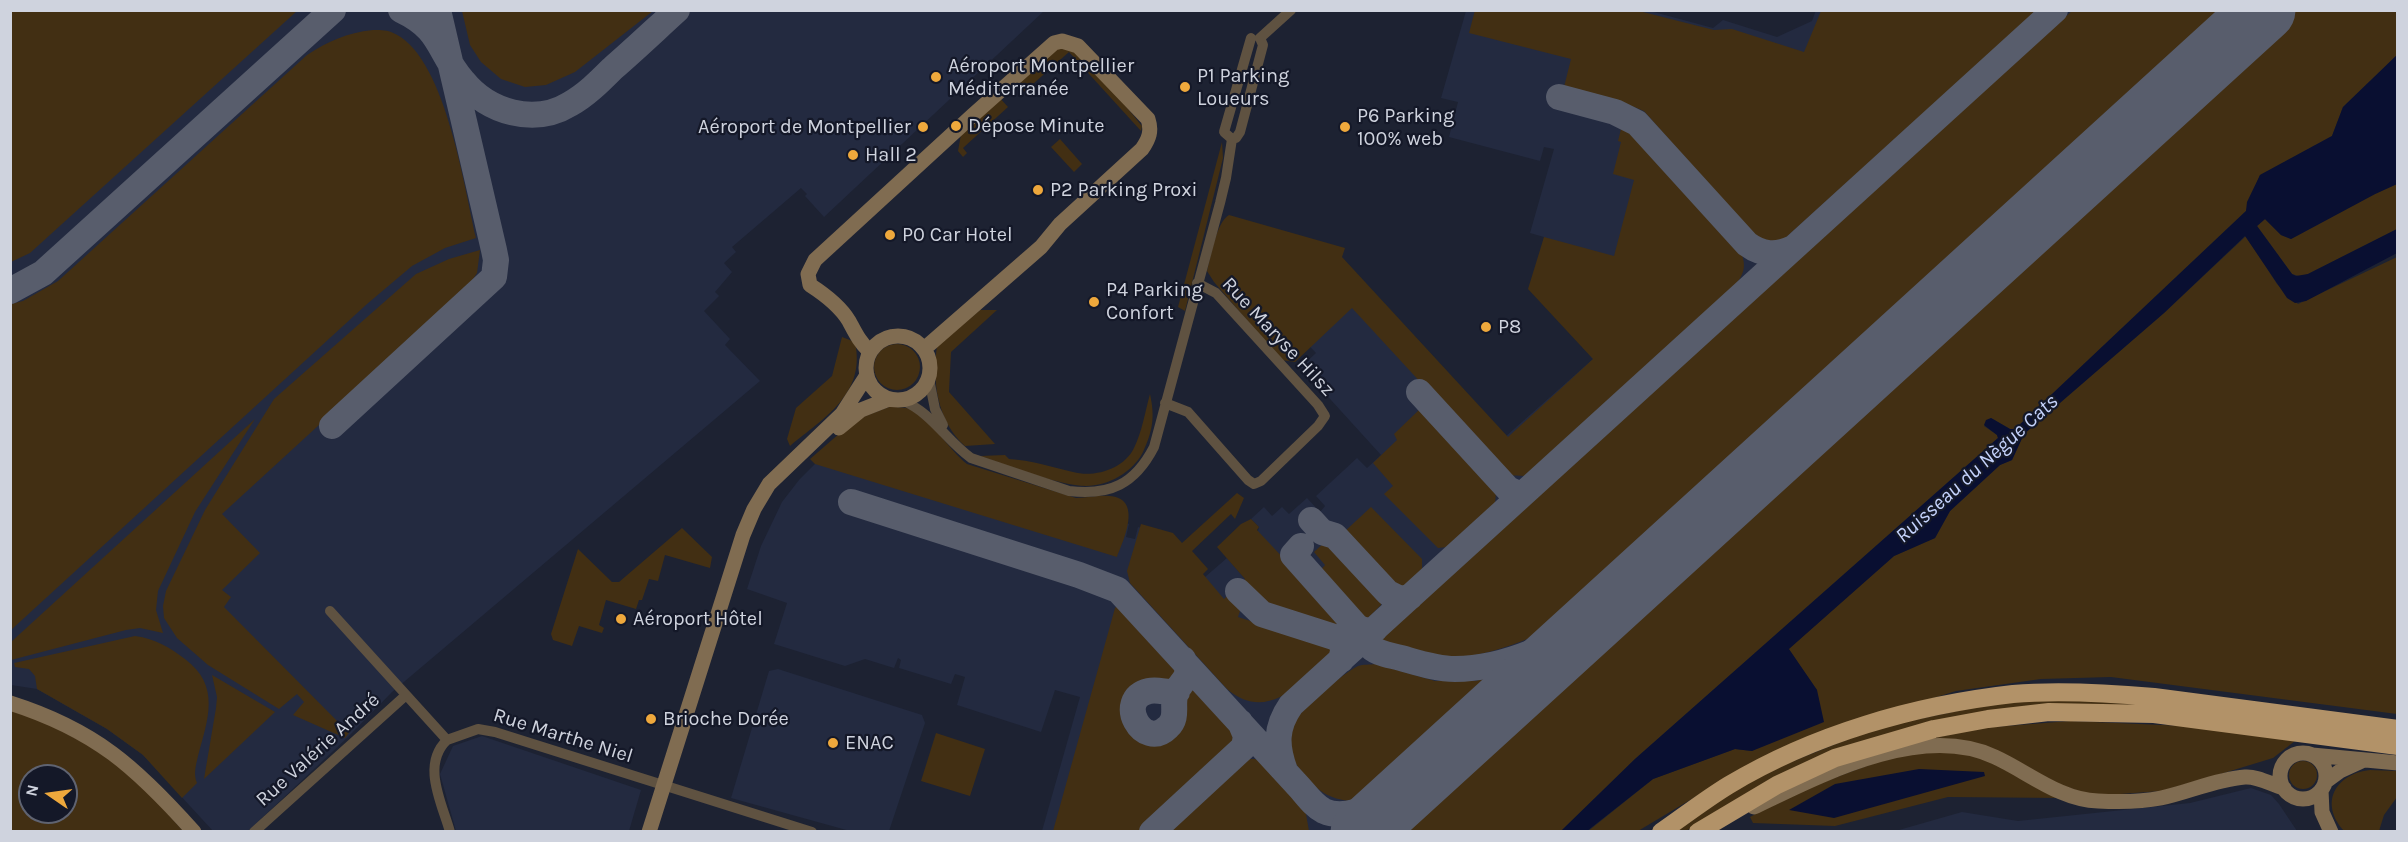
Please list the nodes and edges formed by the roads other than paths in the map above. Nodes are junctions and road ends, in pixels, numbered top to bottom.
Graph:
1 (1291, 10) edge
2 (1197, 283) junction
3 (924, 349) junction
4 (870, 352) junction
5 (867, 375) junction
6 (928, 379) junction
7 (896, 400) junction
8 (1165, 403) junction
9 (947, 434) junction
10 (330, 611) dead end
11 (405, 696) junction
12 (10, 704) edge
13 (2397, 729) edge
14 (447, 740) junction
15 (2397, 746) edge
16 (2312, 755) junction
17 (2364, 760) junction
18 (2397, 763) edge
19 (2323, 786) junction
20 (668, 787) junction
21 (2284, 789) junction
22 (1723, 816) junction
23 (194, 831) edge
24 (254, 831) edge
25 (450, 831) edge
26 (649, 831) edge
27 (659, 831) edge
28 (812, 831) edge
29 (1661, 831) edge
30 (1698, 831) edge
31 (2331, 831) edge

1 - 2 street
2 - 8 street
2 - 8 street, Rue Maryse Hilsz
3 - 4 street
3 - 4 street
3 - 6 street
4 - 5 street
5 - 7 street
5 - 20 street
6 - 7 street
6 - 9 street
7 - 9 street
7 - 20 street
8 - 9 street
10 - 11 street
11 - 14 street
11 - 24 street, Rue Valérie André
12 - 23 street
13 - 29 highway
14 - 20 street, Rue Marthe Niel
14 - 25 street
15 - 22 highway
16 - 17 street
16 - 19 street
16 - 21 street
17 - 18 street
17 - 19 street
19 - 21 street
19 - 31 street
20 - 26 street
20 - 27 street
20 - 28 street, Rue Marthe Niel
21 - 22 street
22 - 30 highway

